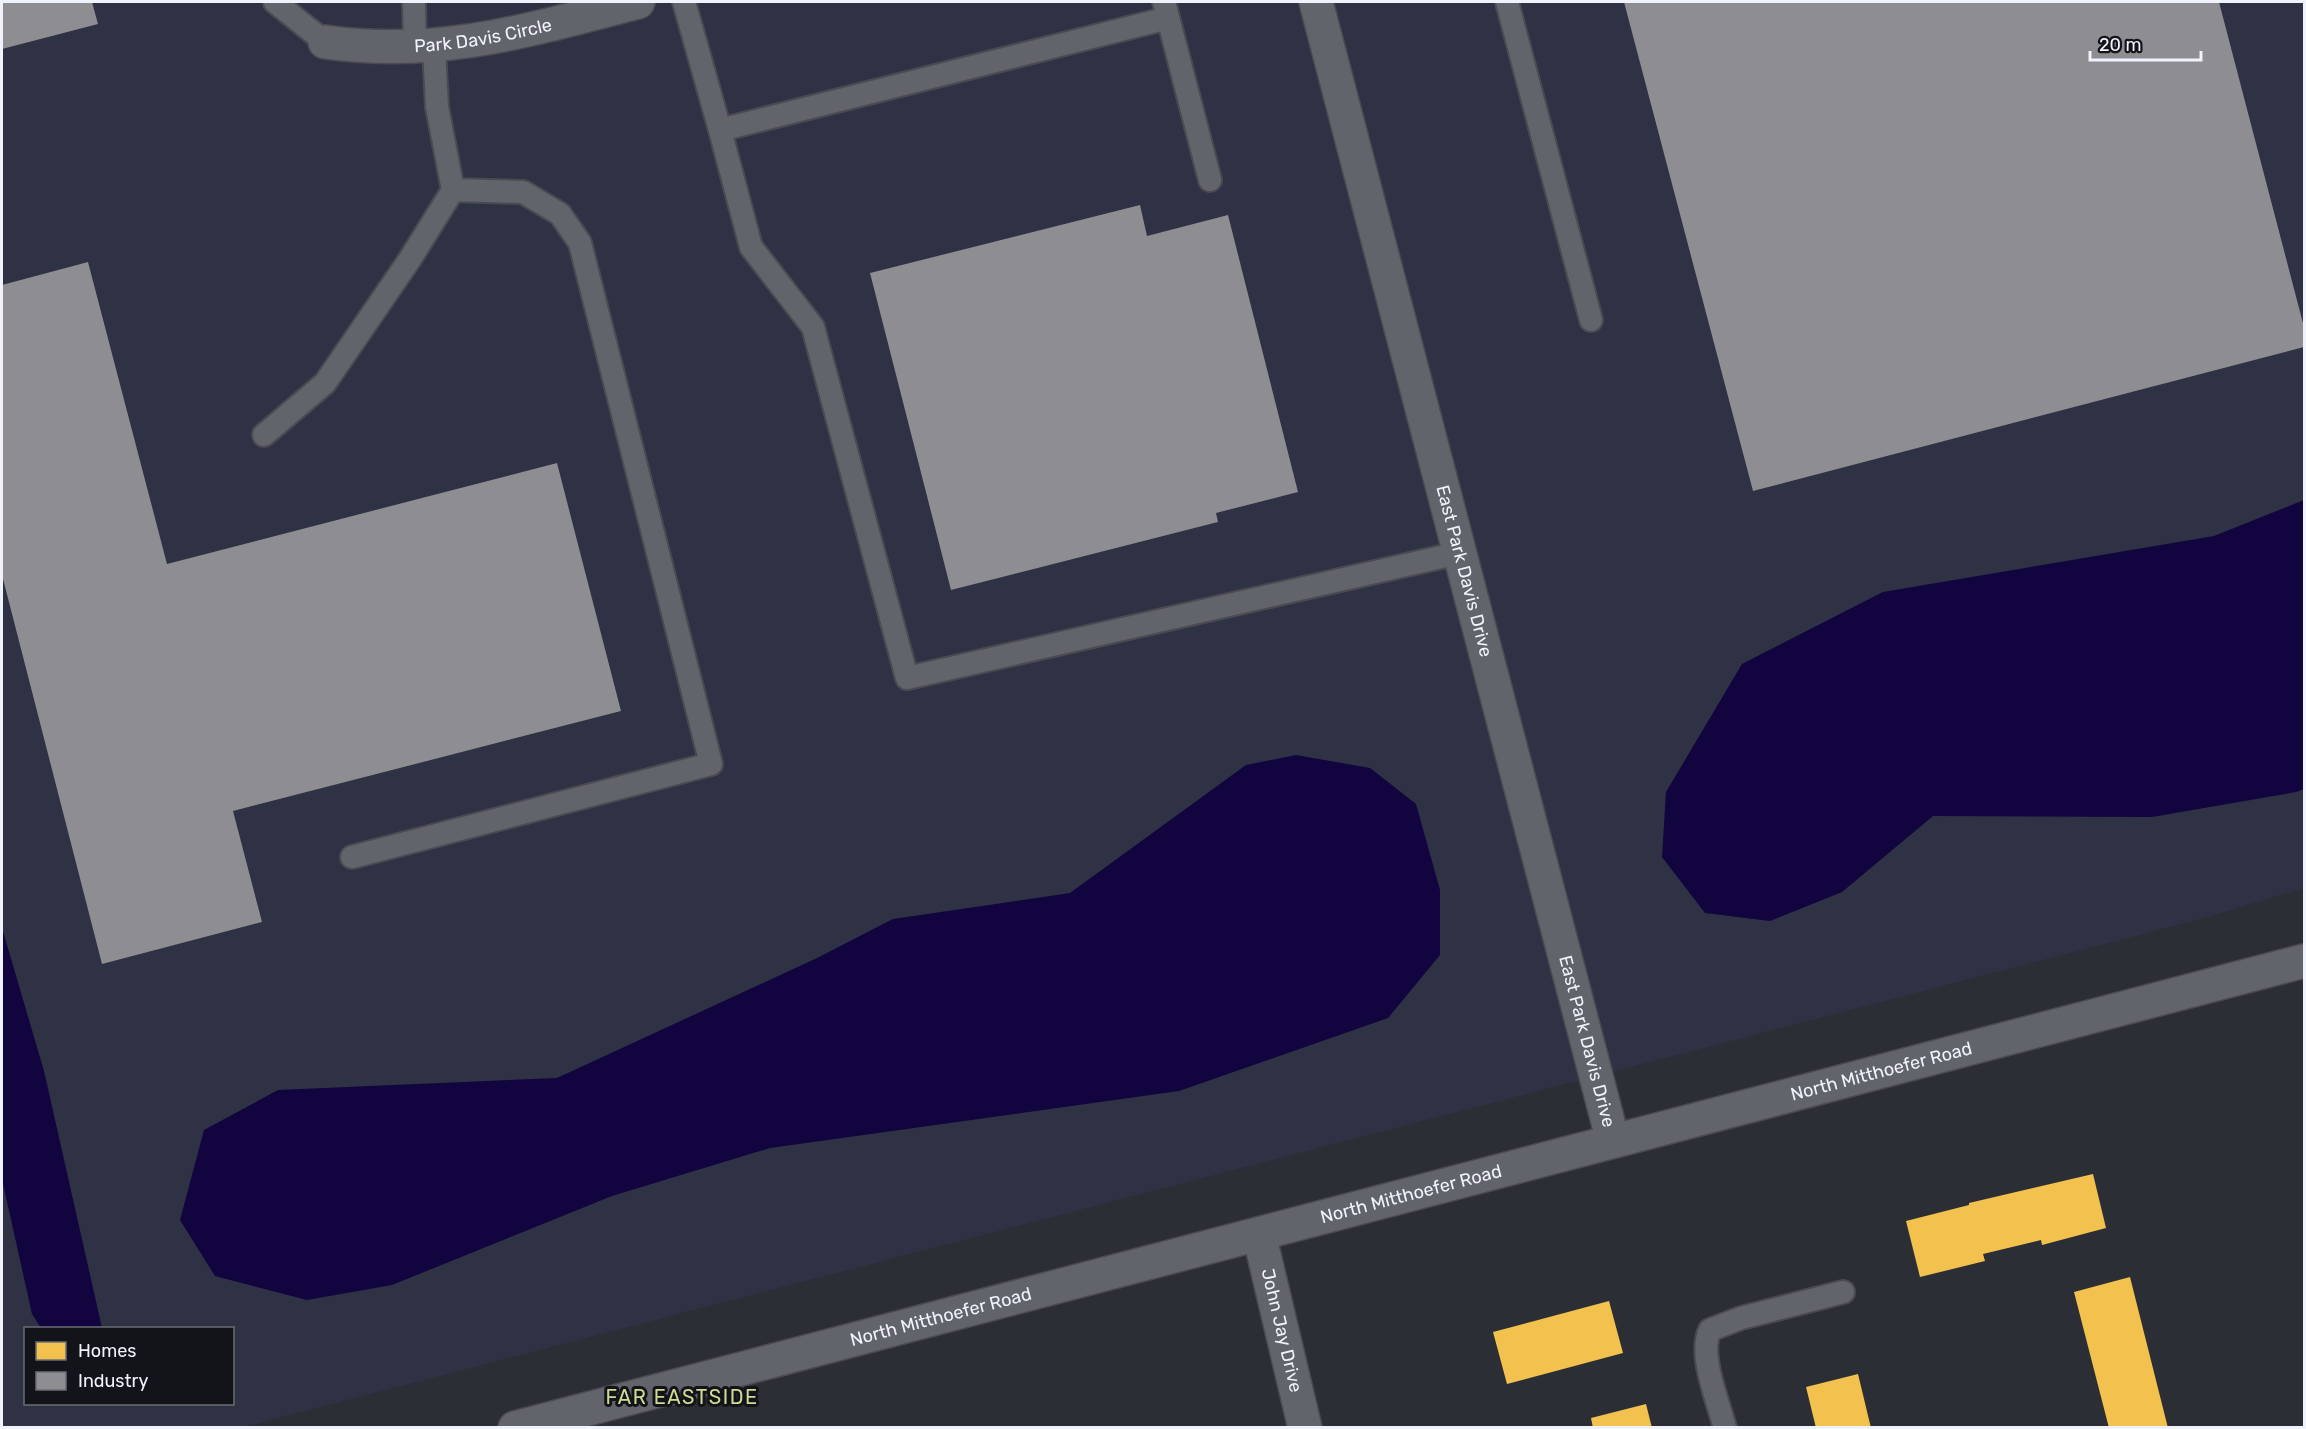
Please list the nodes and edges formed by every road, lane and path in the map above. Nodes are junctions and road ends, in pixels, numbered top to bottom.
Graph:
1 (275, 2) edge
2 (414, 2) edge
3 (638, 2) edge
4 (684, 2) edge
5 (1316, 2) edge
6 (1507, 2) edge
7 (1166, 10) edge
8 (326, 42) joint
9 (425, 47) junction
10 (720, 130) junction
11 (1210, 180) dead end
12 (453, 190) junction
13 (1591, 320) dead end
14 (264, 435) dead end
15 (1459, 554) junction
16 (352, 857) dead end
17 (2304, 961) edge
18 (1613, 1142) junction
19 (1259, 1233) junction
20 (1843, 1292) dead end
21 (515, 1428) edge
22 (1305, 1428) edge
23 (1725, 1428) edge

1 - 8 lane
2 - 9 lane
3 - 9 main road, Park Davis Circle
4 - 10 lane
5 - 15 main road, East Park Davis Drive
6 - 13 lane
7 - 10 lane
7 - 11 lane
8 - 9 main road, Park Davis Circle
9 - 12 lane
10 - 15 lane
12 - 14 lane
12 - 16 lane
15 - 18 main road, East Park Davis Drive
17 - 18 main road, North Mitthoefer Road
18 - 19 main road, North Mitthoefer Road
19 - 21 main road, North Mitthoefer Road
19 - 22 main road, John Jay Drive
20 - 23 lane

